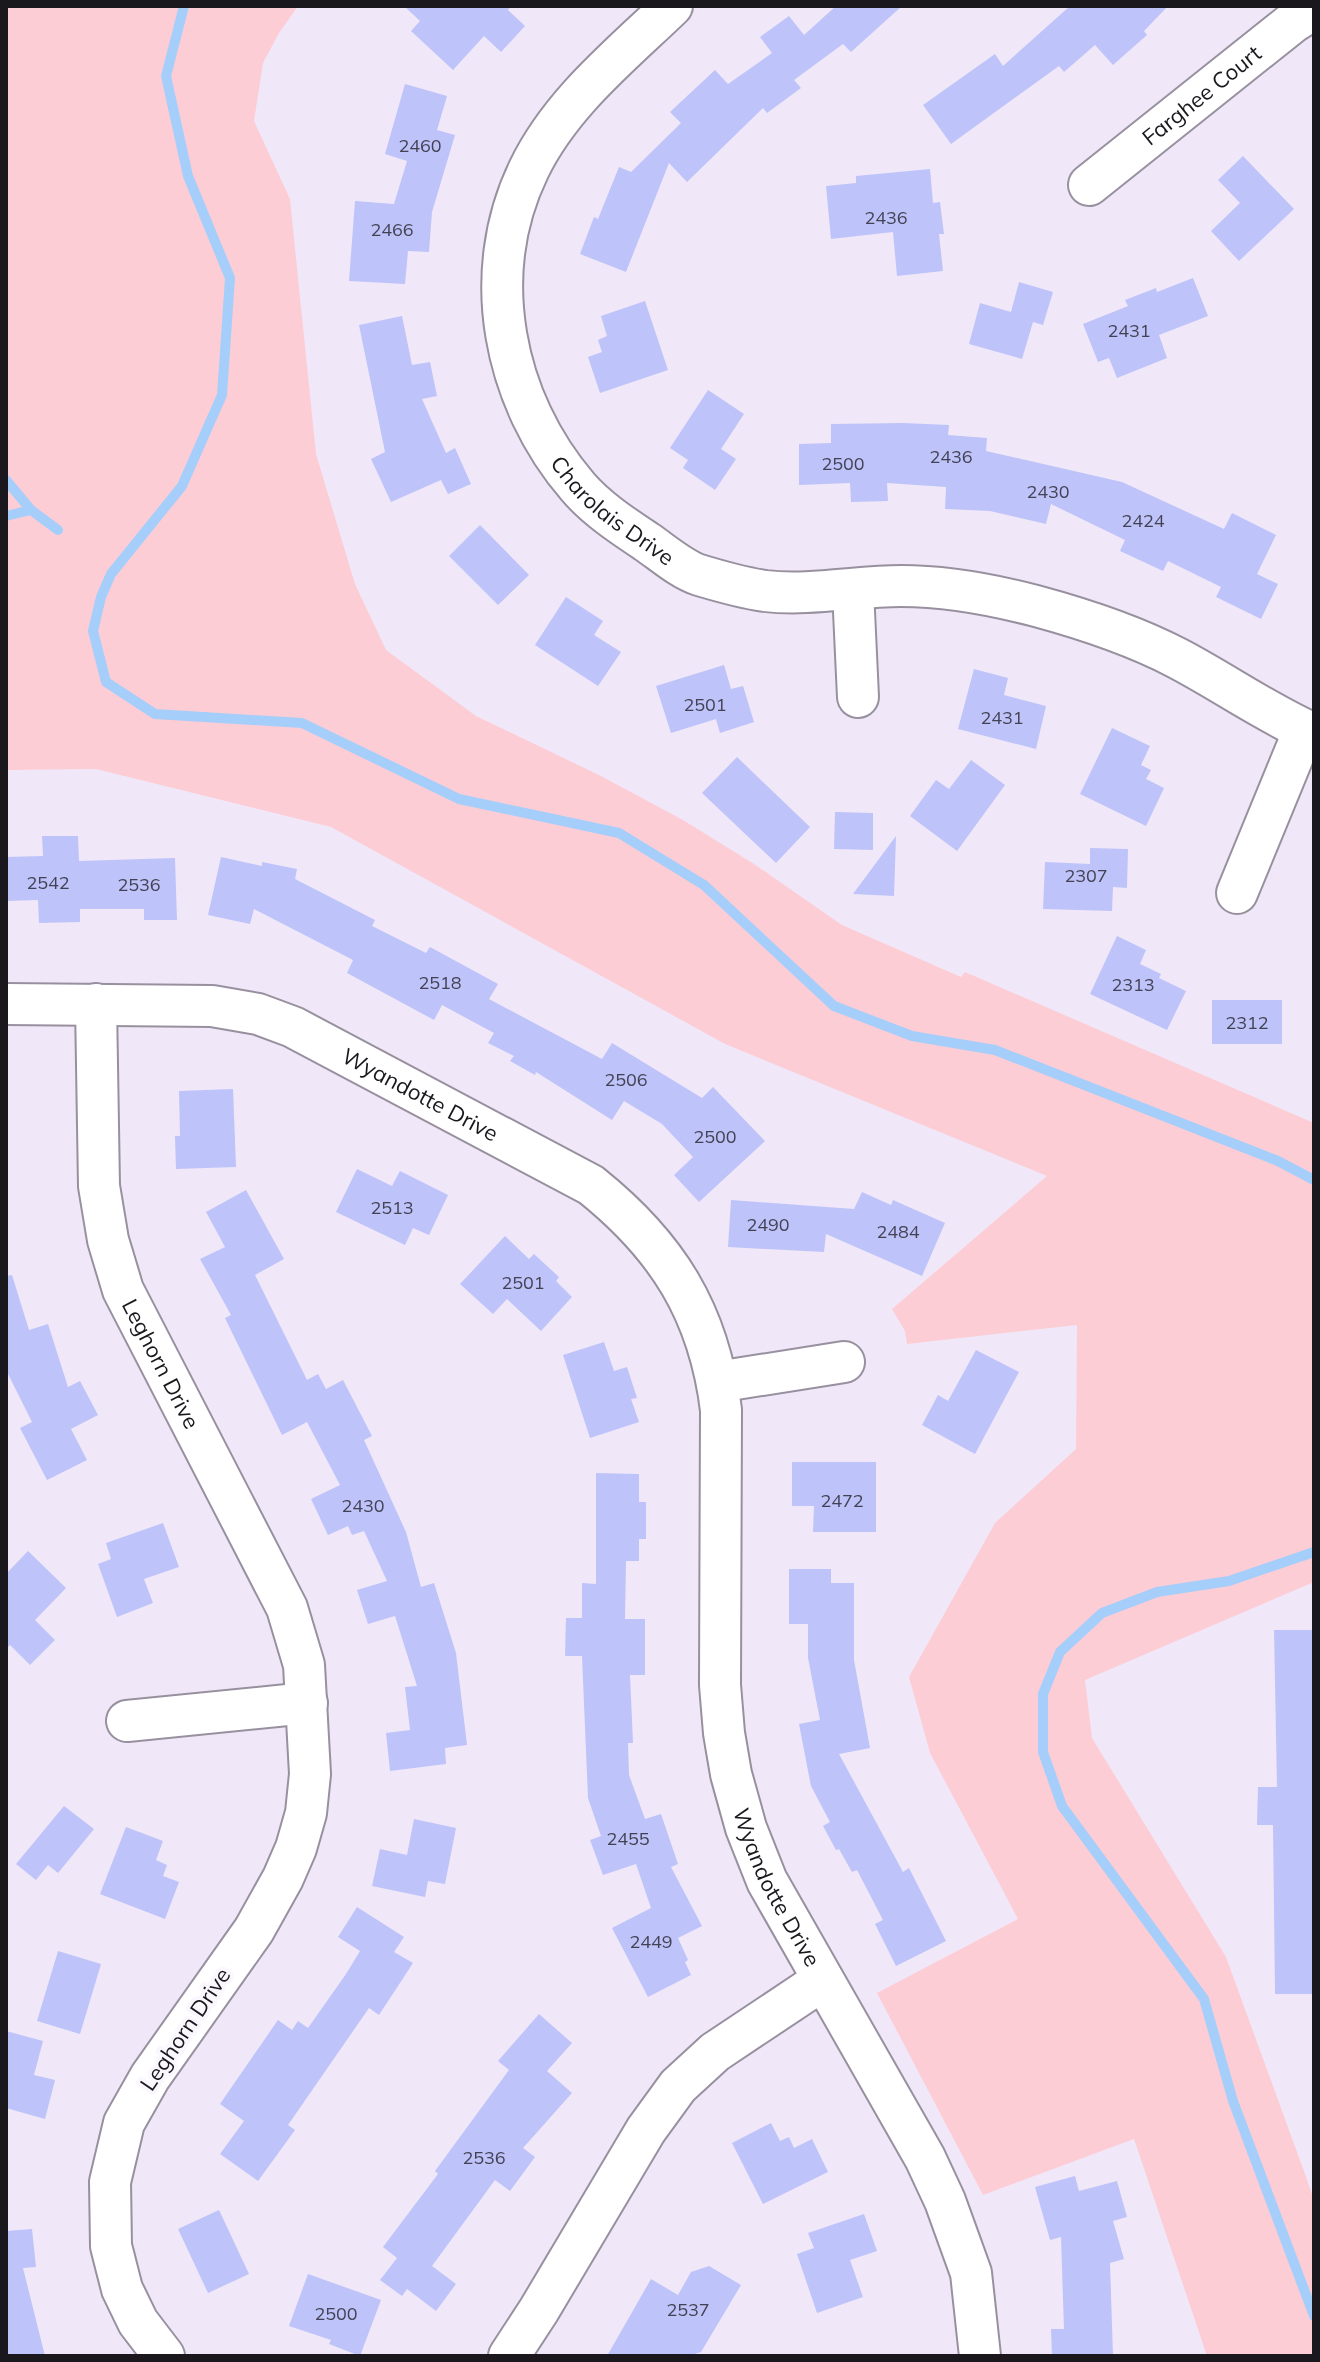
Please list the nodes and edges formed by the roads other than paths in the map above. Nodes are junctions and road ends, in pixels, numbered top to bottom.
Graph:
1 (672, 6) edge
2 (1314, 9) edge
3 (1089, 185) dead end
4 (853, 590) junction
5 (858, 697) dead end
6 (1309, 732) edge
7 (1237, 893) dead end
8 (6, 1004) edge
9 (96, 1004) junction
10 (844, 1362) dead end
11 (717, 1382) junction
12 (307, 1703) junction
13 (127, 1721) dead end
14 (823, 1980) junction
15 (164, 2356) edge
16 (509, 2356) edge
17 (980, 2356) edge

1 - 4 street, Charolais Drive
2 - 3 street, Farghee Court
4 - 5 street
4 - 6 street, Charolais Drive
6 - 7 street
8 - 9 street, Wyandotte Drive
9 - 11 street, Wyandotte Drive
9 - 12 street, Leghorn Drive
10 - 11 street
11 - 14 street, Wyandotte Drive
12 - 13 street
12 - 15 street, Leghorn Drive
14 - 16 street
14 - 17 street, Wyandotte Drive

